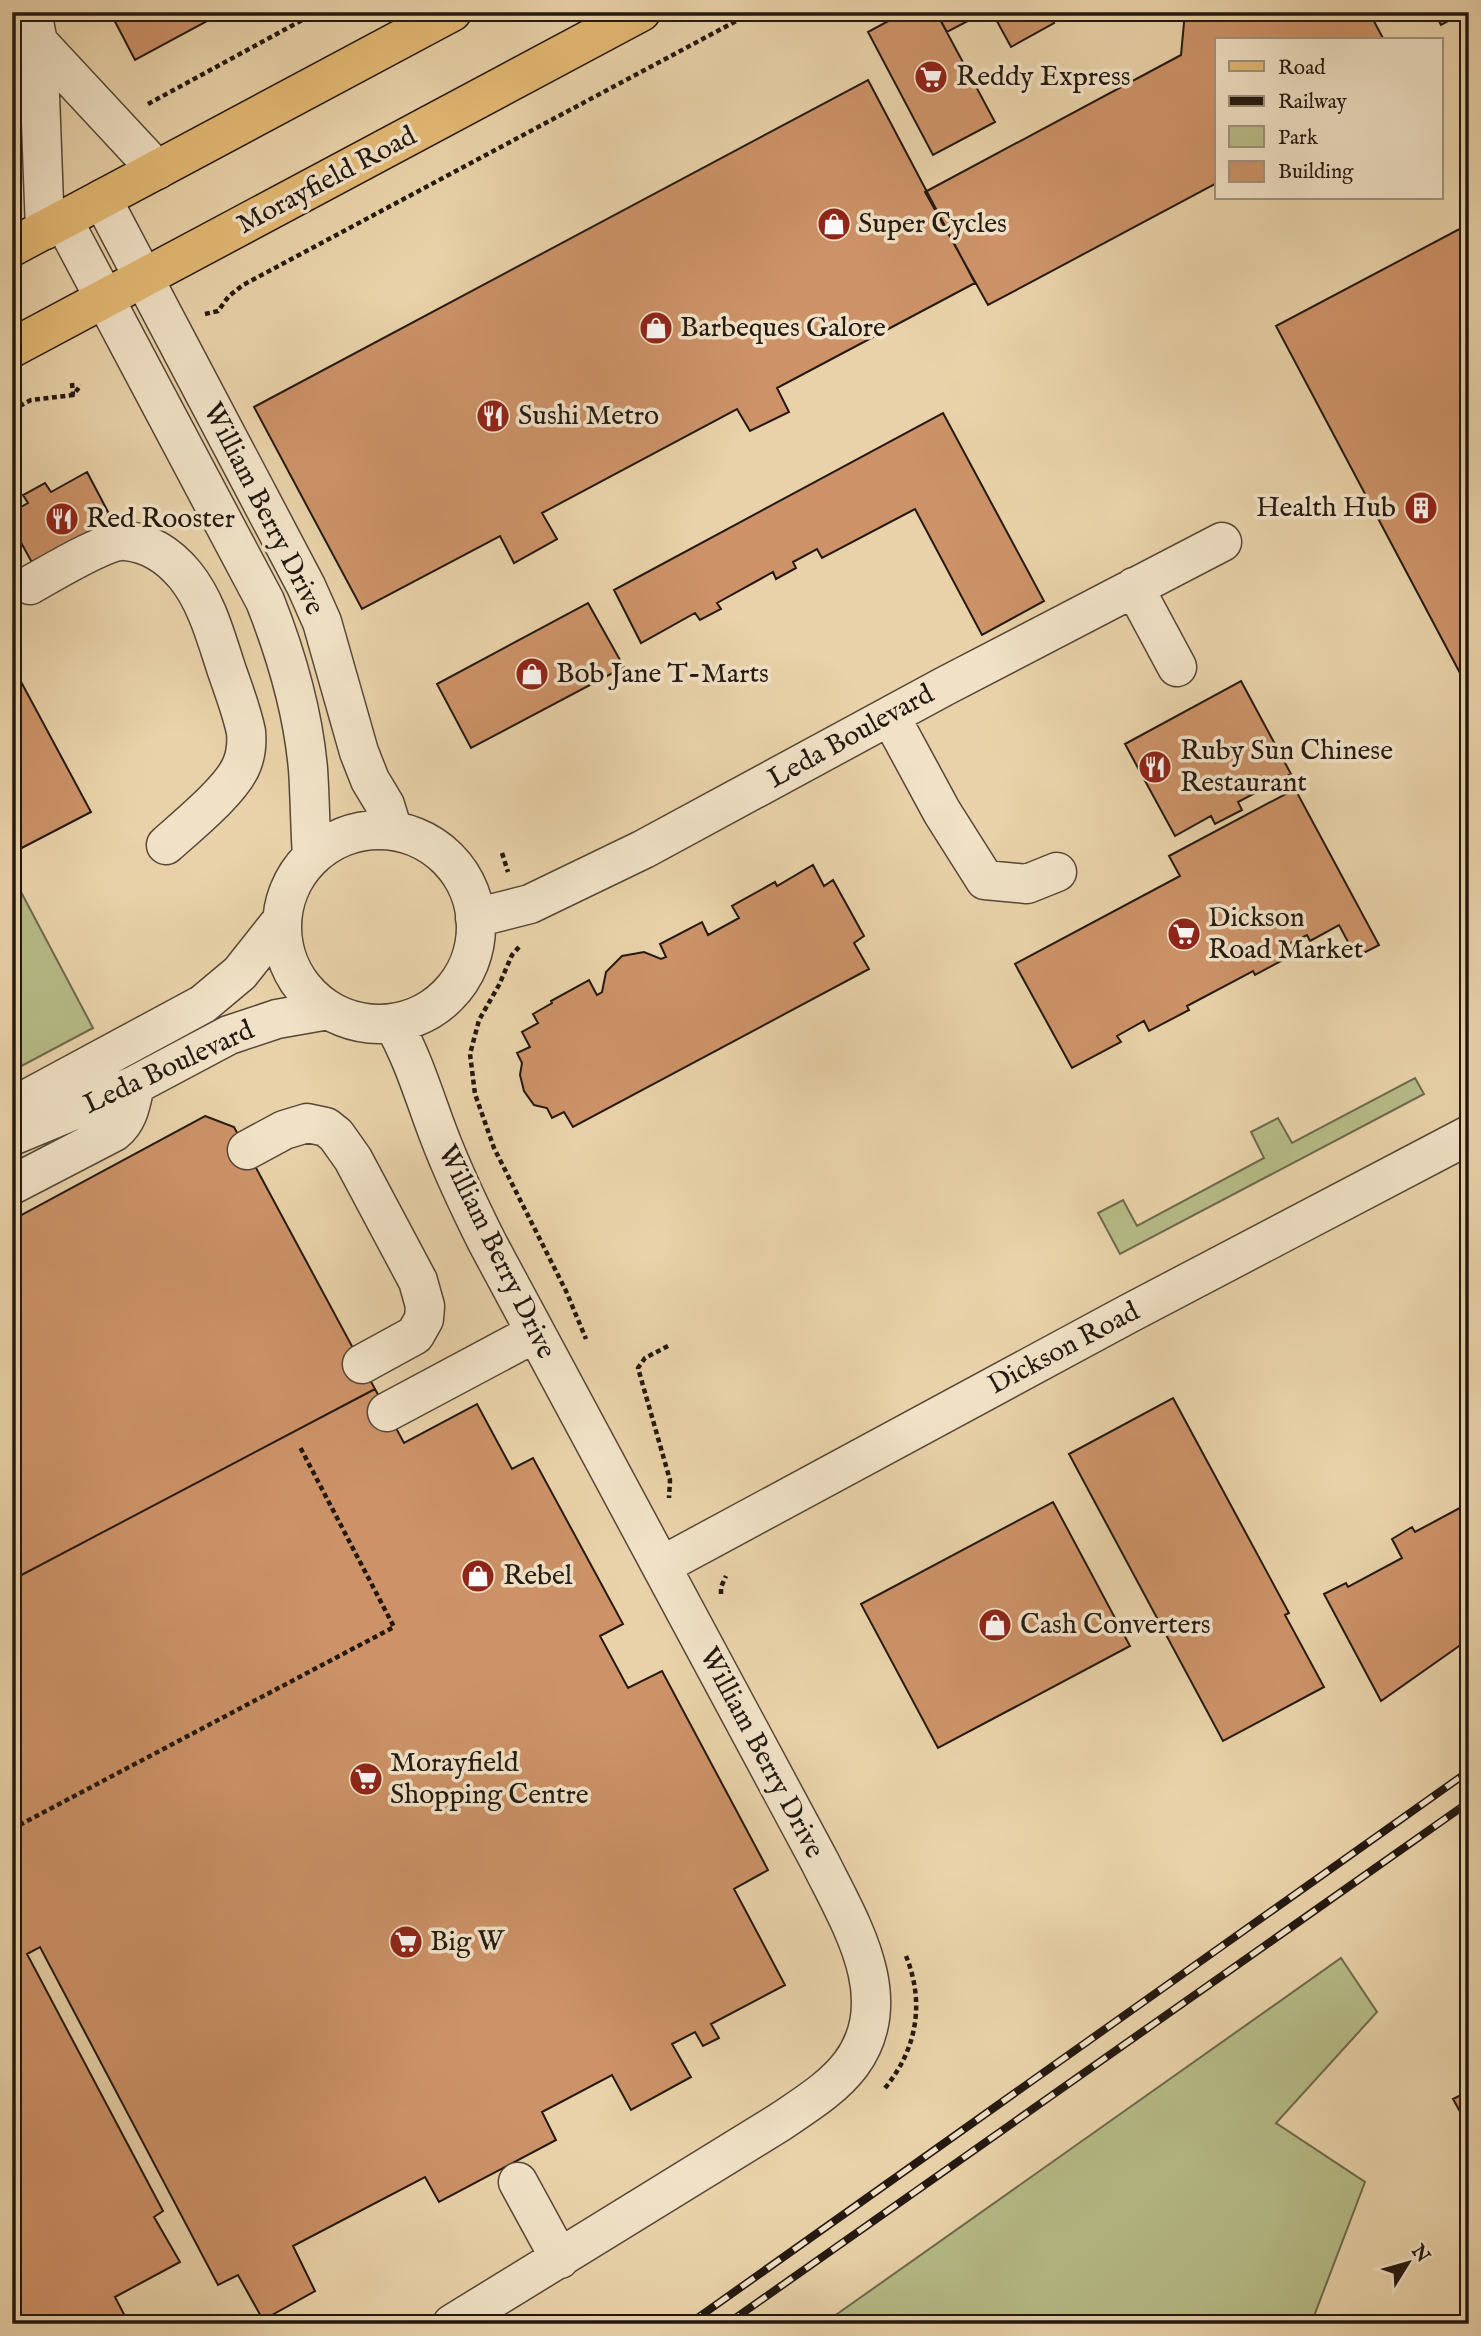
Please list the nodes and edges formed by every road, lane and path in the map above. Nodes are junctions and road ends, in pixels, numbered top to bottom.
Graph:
1 (317, 12) edge
2 (641, 12) edge
3 (753, 12) edge
4 (439, 15) edge
5 (35, 27) edge
6 (113, 123) junction
7 (157, 170) junction
8 (102, 199) junction
9 (40, 233) edge
10 (143, 278) junction
11 (105, 299) junction
12 (205, 314) dead end
13 (12, 348) edge
14 (72, 383) dead end
15 (81, 385) dead end
16 (74, 395) junction
17 (12, 410) edge
18 (1222, 542) dead end
19 (30, 585) dead end
20 (1134, 587) junction
21 (1177, 667) dead end
22 (890, 716) junction
23 (393, 831) junction
24 (166, 845) dead end
25 (312, 856) junction
26 (1057, 872) dead end
27 (475, 918) junction
28 (282, 920) junction
29 (328, 1010) junction
30 (393, 1023) junction
31 (154, 1030) junction
32 (202, 1048) junction
33 (132, 1098) junction
34 (12, 1107) edge
35 (1469, 1135) edge
36 (12, 1136) edge
37 (247, 1150) dead end
38 (12, 1185) edge
39 (535, 1333) junction
40 (668, 1346) dead end
41 (362, 1364) dead end
42 (387, 1412) dead end
43 (299, 1445) dead end
44 (639, 1526) junction
45 (661, 1566) junction
46 (12, 1829) edge
47 (518, 2182) dead end
48 (560, 2259) junction
49 (452, 2324) edge

1 - 6 path
2 - 10 main road, Morayfield Road
3 - 12 path
4 - 7 main road
5 - 6 street
5 - 9 street
6 - 7 street
7 - 8 main road
8 - 9 main road
8 - 10 street, William Berry Drive
9 - 11 street, William Berry Drive
10 - 11 main road, Morayfield Road
10 - 23 street, William Berry Drive
11 - 13 main road, Morayfield Road
11 - 25 street, William Berry Drive
14 - 16 path
15 - 16 path
16 - 17 path
18 - 20 street, Leda Boulevard
19 - 24 street
20 - 21 street
20 - 22 street, Leda Boulevard
22 - 26 street
22 - 27 street, Leda Boulevard
23 - 25 street
23 - 27 street
25 - 28 street
27 - 30 street
28 - 29 street
28 - 31 street, Leda Boulevard
29 - 30 street
29 - 32 street, Leda Boulevard
30 - 39 street, William Berry Drive
31 - 32 street
31 - 34 street, Leda Boulevard
32 - 33 street, Leda Boulevard
33 - 36 street, Leda Boulevard
33 - 38 street
35 - 45 street, Dickson Road
37 - 41 street
39 - 42 street
39 - 44 street, William Berry Drive
40 - 44 path
43 - 46 path
44 - 45 street, William Berry Drive
45 - 48 street, William Berry Drive
47 - 48 street
48 - 49 street, William Berry Drive

